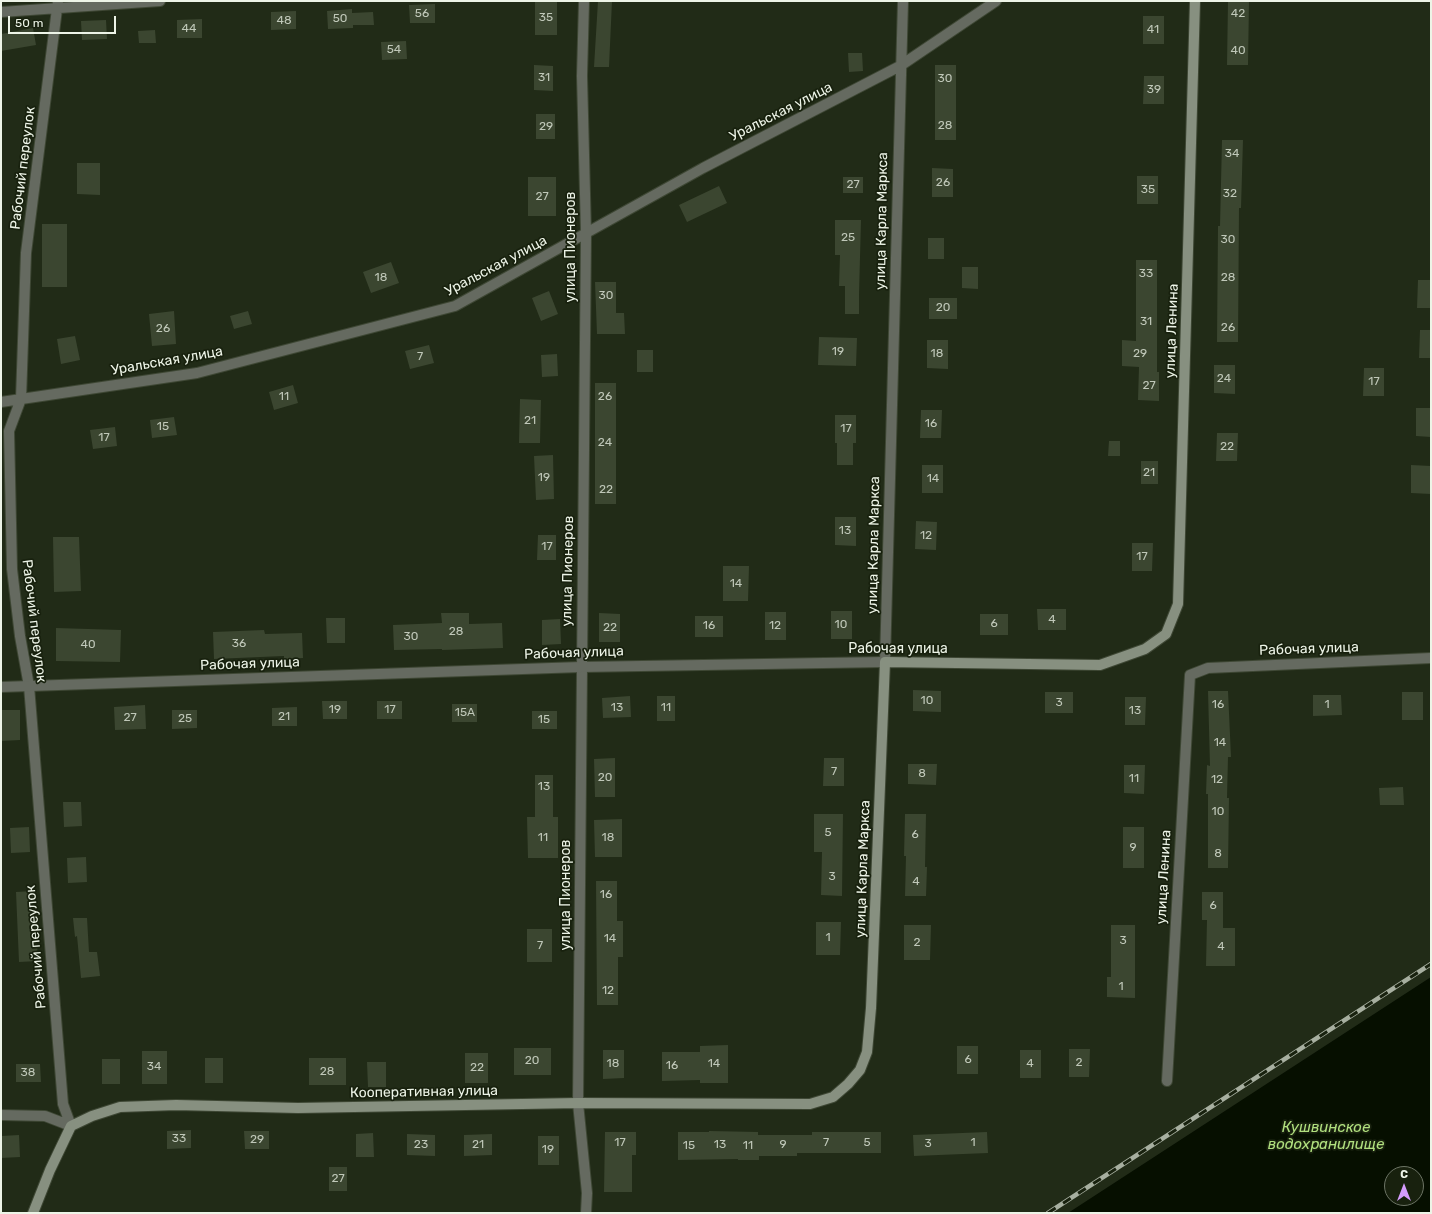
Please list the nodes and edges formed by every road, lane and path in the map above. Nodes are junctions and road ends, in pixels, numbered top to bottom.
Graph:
1 (160, 1) edge
2 (584, 1) edge
3 (903, 1) edge
4 (996, 1) edge
5 (1195, 1) edge
6 (58, 4) edge
7 (1, 12) edge
8 (900, 66) junction
9 (586, 233) junction
10 (21, 399) junction
11 (1, 402) edge
12 (1145, 649) joint
13 (1431, 658) edge
14 (885, 662) junction
15 (581, 667) junction
16 (1190, 675) joint
17 (29, 686) junction
18 (1, 687) edge
19 (1167, 1081) dead end
20 (848, 1084) joint
21 (578, 1103) junction
22 (1, 1115) edge
23 (71, 1126) junction
24 (33, 1213) edge
25 (586, 1213) edge

1 - 6 street
2 - 9 street, улица Пионеров
3 - 8 street, улица Карла Маркса
4 - 8 street, Уральская улица
5 - 12 main road, улица Ленина
6 - 7 street
6 - 10 street, Рабочий переулок
8 - 9 street, Уральская улица
8 - 14 street, улица Карла Маркса
9 - 10 street, Уральская улица
9 - 15 street, улица Пионеров
10 - 11 street, Уральская улица
10 - 17 street, Рабочий переулок
12 - 14 main road, Рабочая улица
13 - 16 street, Рабочая улица
14 - 15 street, Рабочая улица
14 - 20 main road, улица Карла Маркса
15 - 17 street, Рабочая улица
15 - 21 street, улица Пионеров
16 - 19 street, улица Ленина
17 - 18 street, Рабочая улица
17 - 23 street, Рабочий переулок
20 - 21 main road, Кооперативная улица
21 - 23 main road, Кооперативная улица
21 - 25 street, улица Пионеров
22 - 23 street
23 - 24 main road

